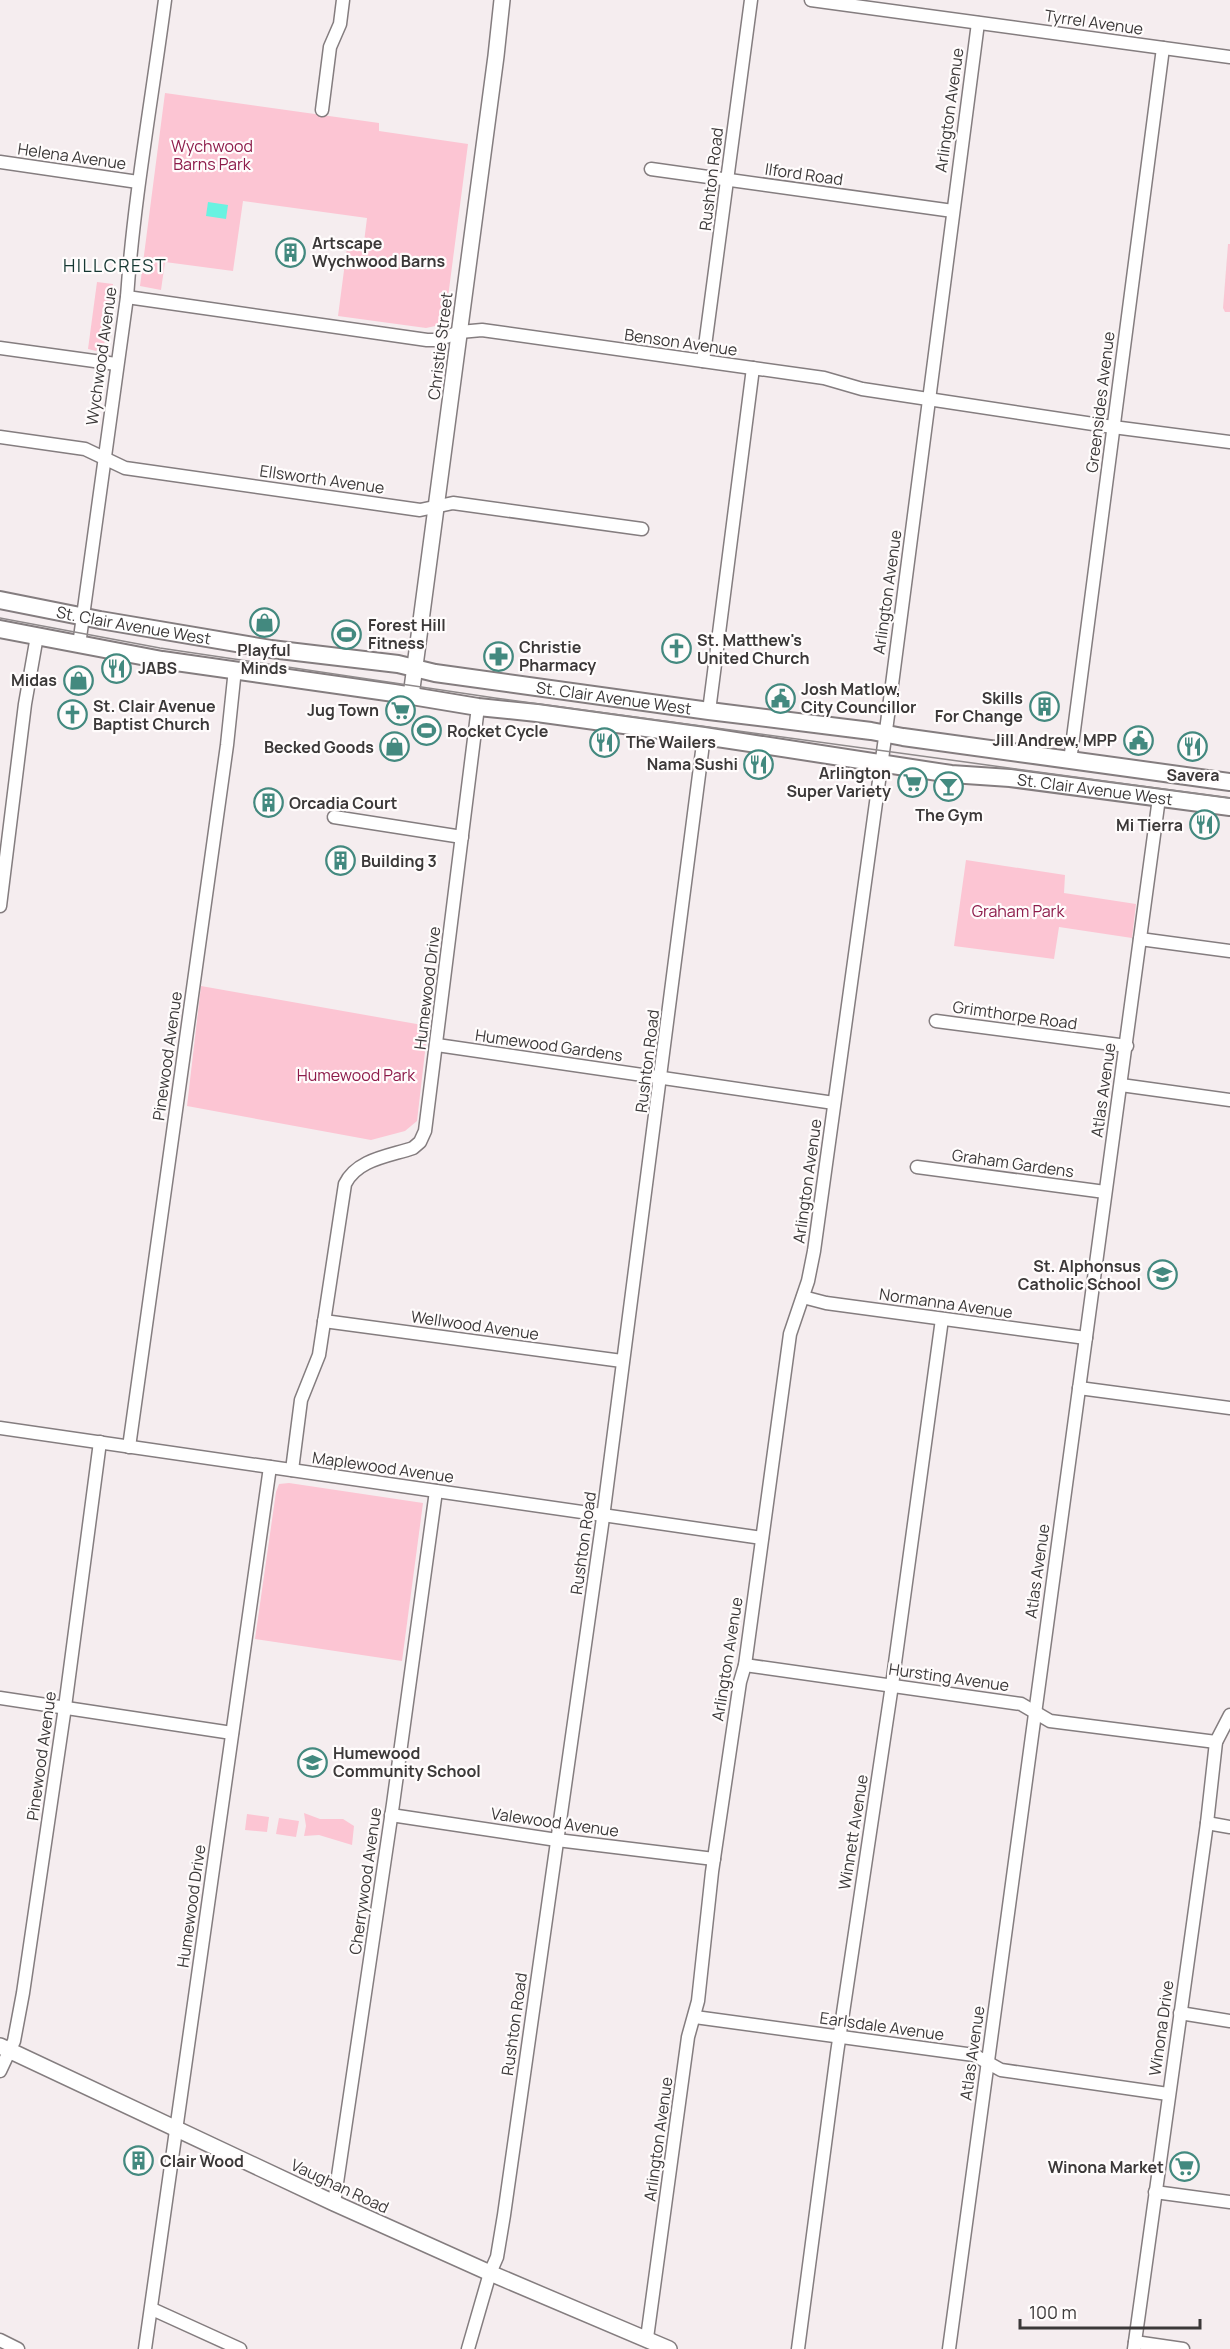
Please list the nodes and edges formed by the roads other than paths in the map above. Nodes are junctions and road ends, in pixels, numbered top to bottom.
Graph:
1 (165, 0) edge
2 (343, 0) edge
3 (502, 0) edge
4 (751, 0) edge
5 (819, 0) edge
6 (978, 23) junction
7 (1163, 48) junction
8 (1230, 57) edge
9 (322, 110) dead end
10 (0, 162) edge
11 (651, 169) dead end
12 (728, 179) junction
13 (138, 182) junction
14 (952, 211) junction
15 (127, 297) junction
16 (460, 332) junction
17 (0, 348) edge
18 (704, 361) junction
19 (116, 364) junction
20 (753, 368) junction
21 (929, 398) junction
22 (1113, 427) junction
23 (0, 437) edge
24 (1230, 442) edge
25 (104, 457) junction
26 (438, 506) junction
27 (642, 529) dead end
28 (0, 600) edge
29 (83, 616) junction
30 (0, 629) edge
31 (37, 636) junction
32 (79, 645) junction
33 (416, 668) junction
34 (235, 669) junction
35 (411, 696) junction
36 (478, 707) junction
37 (709, 711) junction
38 (886, 734) junction
39 (704, 736) junction
40 (1070, 761) junction
41 (881, 762) junction
42 (1230, 782) edge
43 (1159, 798) junction
44 (1230, 807) edge
45 (334, 817) dead end
46 (462, 837) junction
47 (0, 906) edge
48 (1140, 939) junction
49 (1230, 951) edge
50 (936, 1021) dead end
51 (436, 1045) junction
52 (1126, 1046) junction
53 (662, 1077) junction
54 (1121, 1085) junction
55 (1230, 1100) edge
56 (834, 1103) junction
57 (917, 1167) dead end
58 (1105, 1192) junction
59 (803, 1297) junction
60 (942, 1319) junction
61 (324, 1321) junction
62 (1086, 1338) junction
63 (622, 1361) junction
64 (1079, 1388) junction
65 (1230, 1408) edge
66 (0, 1428) edge
67 (100, 1442) junction
68 (129, 1447) junction
69 (270, 1467) junction
70 (292, 1470) junction
71 (436, 1491) junction
72 (604, 1515) junction
73 (762, 1538) junction
74 (745, 1665) junction
75 (892, 1685) junction
76 (0, 1698) edge
77 (65, 1707) junction
78 (1034, 1712) junction
79 (1230, 1715) edge
80 (232, 1733) junction
81 (1216, 1742) junction
82 (391, 1815) junction
83 (1207, 1823) junction
84 (1230, 1827) edge
85 (557, 1840) junction
86 (714, 1859) junction
87 (1180, 2013) junction
88 (695, 2017) junction
89 (1230, 2021) edge
90 (840, 2037) junction
91 (5, 2049) edge
92 (987, 2062) junction
93 (0, 2071) edge
94 (1168, 2094) junction
95 (178, 2130) junction
96 (1155, 2192) junction
97 (1230, 2202) edge
98 (334, 2203) junction
99 (490, 2273) junction
100 (152, 2309) junction
101 (646, 2338) junction
102 (0, 2340) edge
103 (1135, 2346) edge
104 (18, 2349) edge
105 (145, 2349) edge
106 (240, 2349) edge
107 (468, 2349) edge
108 (669, 2349) edge
109 (798, 2349) edge
110 (949, 2349) edge
111 (1183, 2349) edge

1 - 13 street, Wychwood Avenue
2 - 9 street
3 - 16 street, Christie Street
4 - 12 street, Rushton Road
5 - 6 street, Tyrrel Avenue
6 - 7 street, Tyrrel Avenue
6 - 14 street, Arlington Avenue
7 - 8 street, Tyrrel Avenue
7 - 22 street, Greensides Avenue
10 - 13 street, Helena Avenue
11 - 12 street, Ilford Road
12 - 14 street, Ilford Road
12 - 18 street, Rushton Road
13 - 15 street, Wychwood Avenue
14 - 21 street, Arlington Avenue
15 - 16 street, Benson Avenue
15 - 19 street, Wychwood Avenue
16 - 18 street, Benson Avenue
16 - 26 street, Christie Street
17 - 19 street
18 - 20 street, Benson Avenue
19 - 25 street, Wychwood Avenue
20 - 21 street, Benson Avenue
20 - 37 street
21 - 22 street, Benson Avenue
21 - 38 street, Arlington Avenue
22 - 24 street, Benson Avenue
22 - 40 street, Greensides Avenue
23 - 25 street, Ellsworth Avenue
25 - 26 street, Ellsworth Avenue
25 - 29 street, Wychwood Avenue
26 - 27 street, Ellsworth Avenue
26 - 33 street, Christie Street
28 - 29 main road, St. Clair Avenue West
29 - 32 street, Wychwood Avenue
29 - 33 main road, St. Clair Avenue West
30 - 31 main road, St. Clair Avenue West
31 - 32 main road, St. Clair Avenue West
31 - 47 street
32 - 34 main road, St. Clair Avenue West
33 - 35 street, Christie Street
33 - 37 main road, St. Clair Avenue West
34 - 35 main road, St. Clair Avenue West
34 - 68 street, Pinewood Avenue
35 - 36 main road, St. Clair Avenue West
36 - 39 main road, St. Clair Avenue West
36 - 46 street, Humewood Drive
37 - 38 main road, St. Clair Avenue West
38 - 40 main road, St. Clair Avenue West
38 - 41 street, Arlington Avenue
39 - 41 main road, St. Clair Avenue West
39 - 53 street, Rushton Road
40 - 42 main road, St. Clair Avenue West
41 - 43 main road, St. Clair Avenue West
41 - 56 street, Arlington Avenue
43 - 44 main road, St. Clair Avenue West
43 - 48 street, Atlas Avenue
45 - 46 street
46 - 51 street, Humewood Drive
48 - 49 street
48 - 52 street, Atlas Avenue
50 - 52 street, Grimthorpe Road
51 - 53 street, Humewood Gardens
51 - 61 street, Humewood Drive
52 - 54 street, Atlas Avenue
53 - 56 street, Humewood Gardens
53 - 63 street, Rushton Road
54 - 55 street
54 - 58 street, Atlas Avenue
56 - 59 street, Arlington Avenue
57 - 58 street, Graham Gardens
58 - 62 street, Atlas Avenue
59 - 60 street, Normanna Avenue
59 - 73 street, Arlington Avenue
60 - 62 street, Normanna Avenue
60 - 75 street, Winnett Avenue
61 - 63 street, Wellwood Avenue
61 - 70 street, Humewood Drive
62 - 64 street, Atlas Avenue
63 - 72 street, Rushton Road
64 - 65 street
64 - 78 street, Atlas Avenue
66 - 67 street, Maplewood Avenue
67 - 68 street, Maplewood Avenue
67 - 77 street, Pinewood Avenue
68 - 69 street, Maplewood Avenue
69 - 70 street, Maplewood Avenue
69 - 80 street, Humewood Drive
70 - 71 street, Maplewood Avenue
71 - 72 street, Maplewood Avenue
71 - 82 street, Cherrywood Avenue
72 - 73 street, Maplewood Avenue
72 - 85 street, Rushton Road
73 - 74 street, Arlington Avenue
74 - 75 street, Hursting Avenue
74 - 86 street, Arlington Avenue
75 - 78 street, Hursting Avenue
75 - 90 street, Winnett Avenue
76 - 77 street
77 - 80 street
77 - 91 street, Pinewood Avenue
78 - 81 street, Hursting Avenue
78 - 92 street, Atlas Avenue
79 - 81 street, Winona Drive
80 - 95 street, Humewood Drive
81 - 83 street, Winona Drive
82 - 85 street, Valewood Avenue
82 - 98 street, Cherrywood Avenue
83 - 84 street
83 - 87 street, Winona Drive
85 - 86 street, Valewood Avenue
85 - 99 street, Rushton Road
86 - 88 street, Arlington Avenue
87 - 89 street
87 - 94 street, Winona Drive
88 - 90 street, Earlsdale Avenue
88 - 101 street, Arlington Avenue
90 - 92 street, Earlsdale Avenue
90 - 109 street, Winnett Avenue
91 - 93 street, Pinewood Avenue
91 - 95 street, Vaughan Road
92 - 94 street, Earlsdale Avenue
92 - 110 street, Atlas Avenue
94 - 96 street, Winona Drive
95 - 98 street, Vaughan Road
95 - 100 street, Humewood Drive
96 - 97 street
96 - 103 street, Winona Drive
98 - 99 street, Vaughan Road
99 - 101 street, Vaughan Road
99 - 107 street, Rushton Road
100 - 105 street, Humewood Drive
100 - 106 street
101 - 108 street, Vaughan Road
102 - 104 street
103 - 111 street

